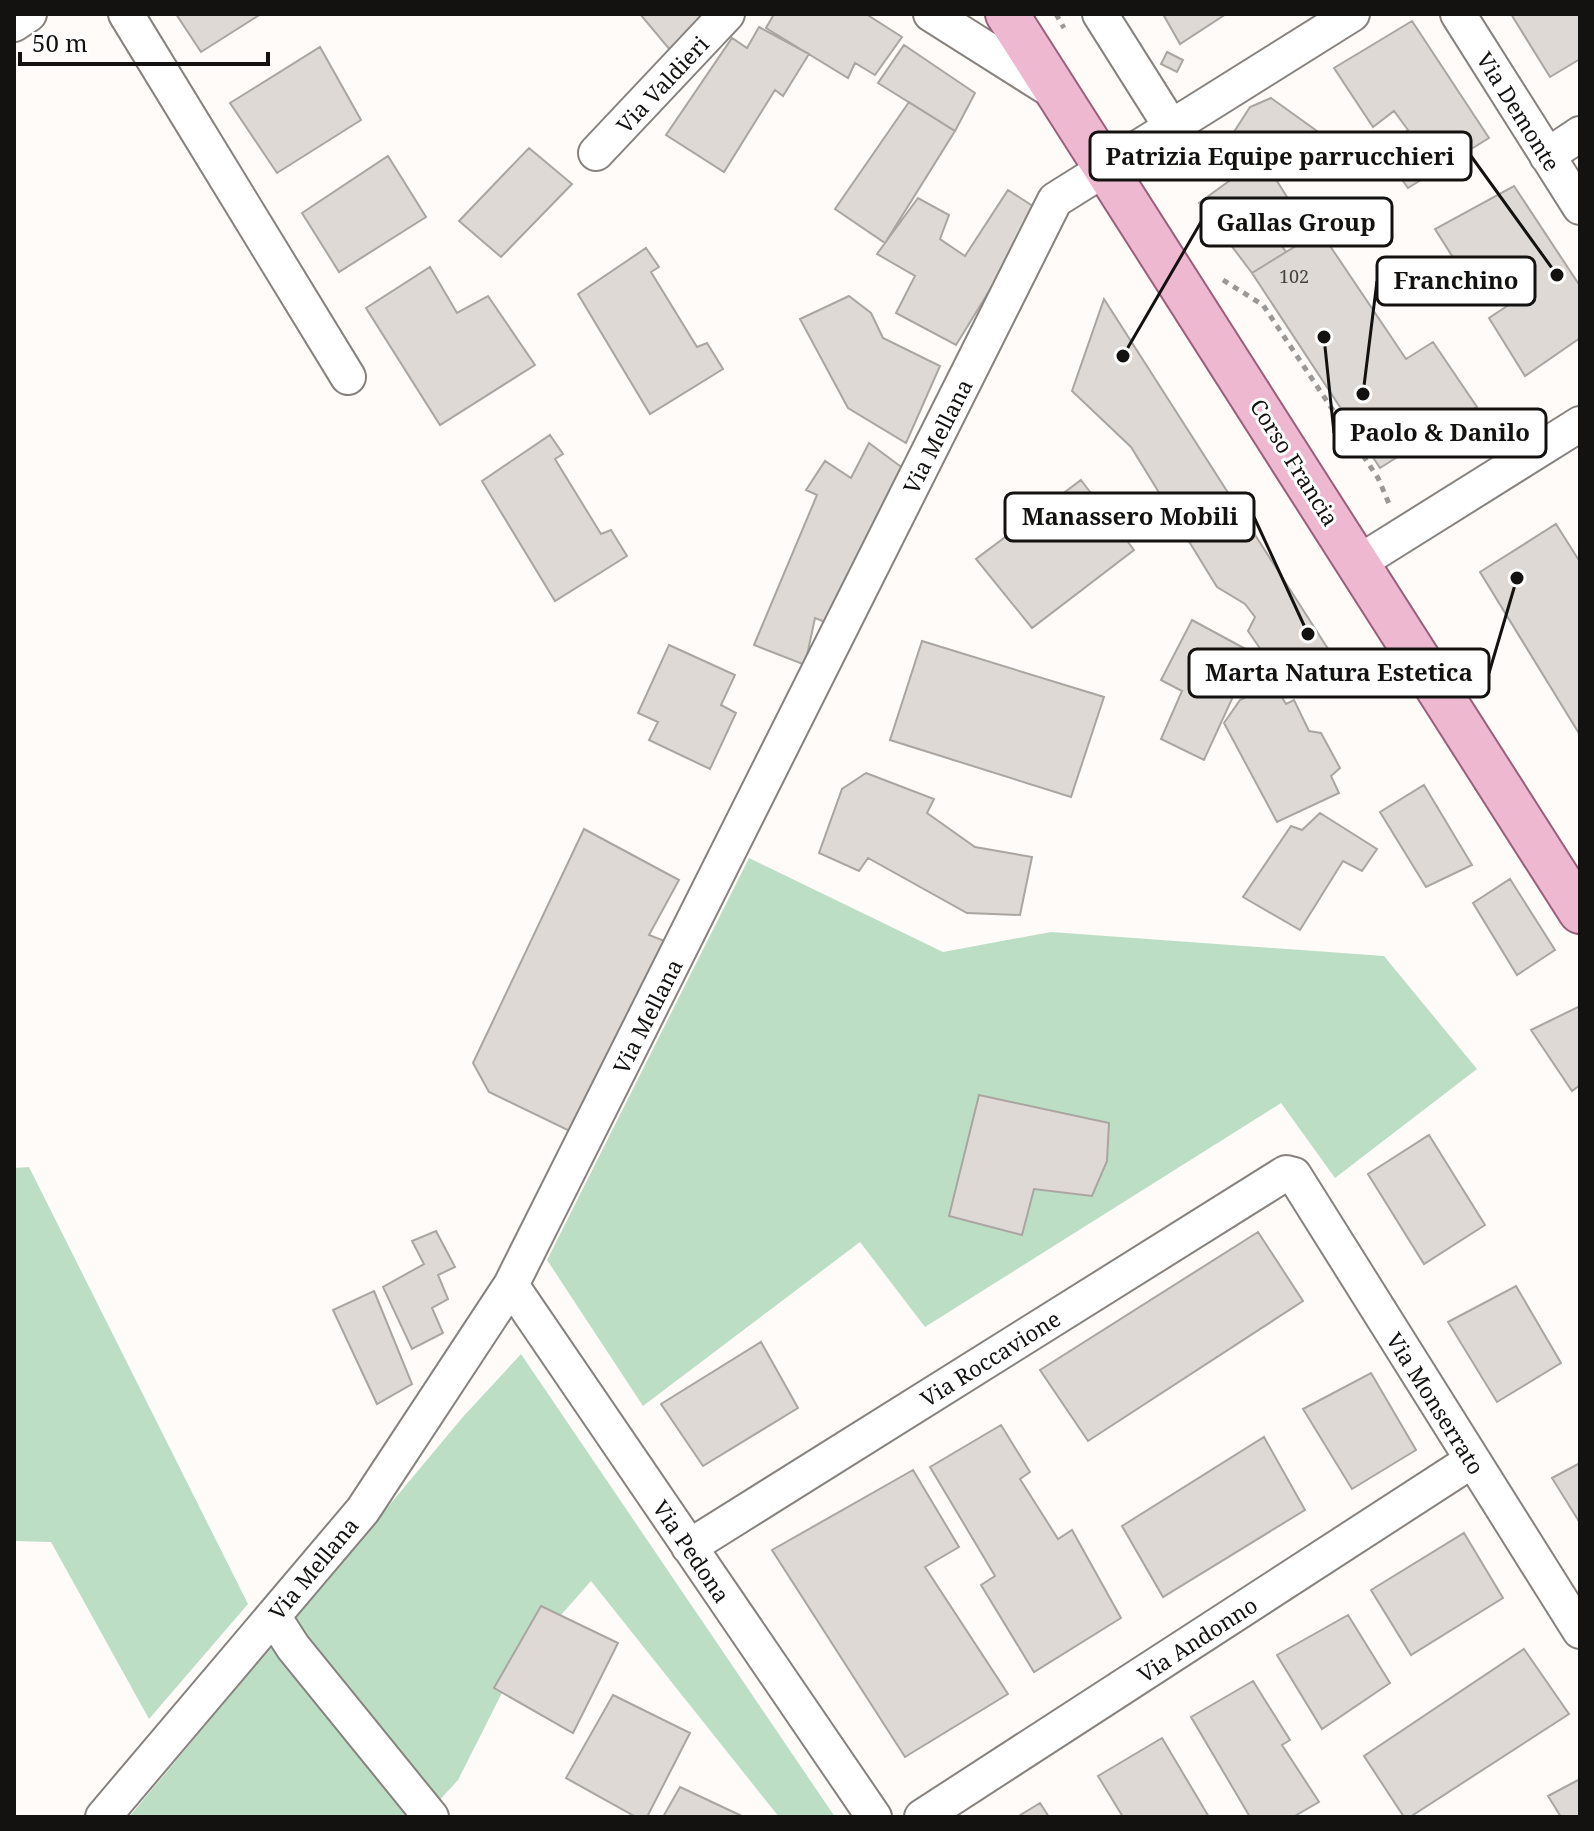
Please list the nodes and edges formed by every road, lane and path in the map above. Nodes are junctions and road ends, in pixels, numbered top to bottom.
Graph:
1 (29, 14) edge
2 (126, 14) edge
3 (727, 14) edge
4 (931, 14) edge
5 (1007, 14) edge
6 (1056, 14) edge
7 (1100, 14) edge
8 (1352, 14) edge
9 (1458, 14) edge
10 (14, 24) edge
11 (1072, 40) dead end
12 (1059, 95) junction
13 (1170, 125) junction
14 (1580, 134) edge
15 (596, 153) dead end
16 (1547, 156) junction
17 (1106, 165) junction
18 (1580, 207) edge
19 (1219, 277) dead end
20 (348, 377) dead end
21 (1580, 424) edge
22 (1402, 536) junction
23 (1358, 563) junction
24 (1580, 912) edge
25 (1294, 1175) joint
26 (511, 1285) junction
27 (1471, 1461) junction
28 (689, 1547) junction
29 (273, 1616) junction
30 (1580, 1631) edge
31 (103, 1817) edge
32 (431, 1817) edge
33 (874, 1817) edge
34 (922, 1817) edge

1 - 10 street
2 - 20 street
3 - 15 street, Via Valdieri
4 - 12 street
5 - 12 main road, Corso Francia
6 - 11 path
7 - 13 street
8 - 13 street, Via Mellana
9 - 16 street, Via Demonte
12 - 17 main road, Corso Francia
13 - 17 street, Via Mellana
14 - 16 street
16 - 18 street, Via Demonte
17 - 23 main road, Corso Francia
17 - 26 street, Via Mellana
19 - 22 path
21 - 22 street
22 - 23 street
23 - 24 main road, Corso Francia
25 - 27 street, Via Monserrato
25 - 28 street, Via Roccavione
26 - 28 street, Via Pedona
26 - 29 street, Via Mellana
27 - 30 street, Via Monserrato
27 - 34 street, Via Andonno
28 - 33 street, Via Pedona
29 - 31 street, Via Mellana
29 - 32 street

